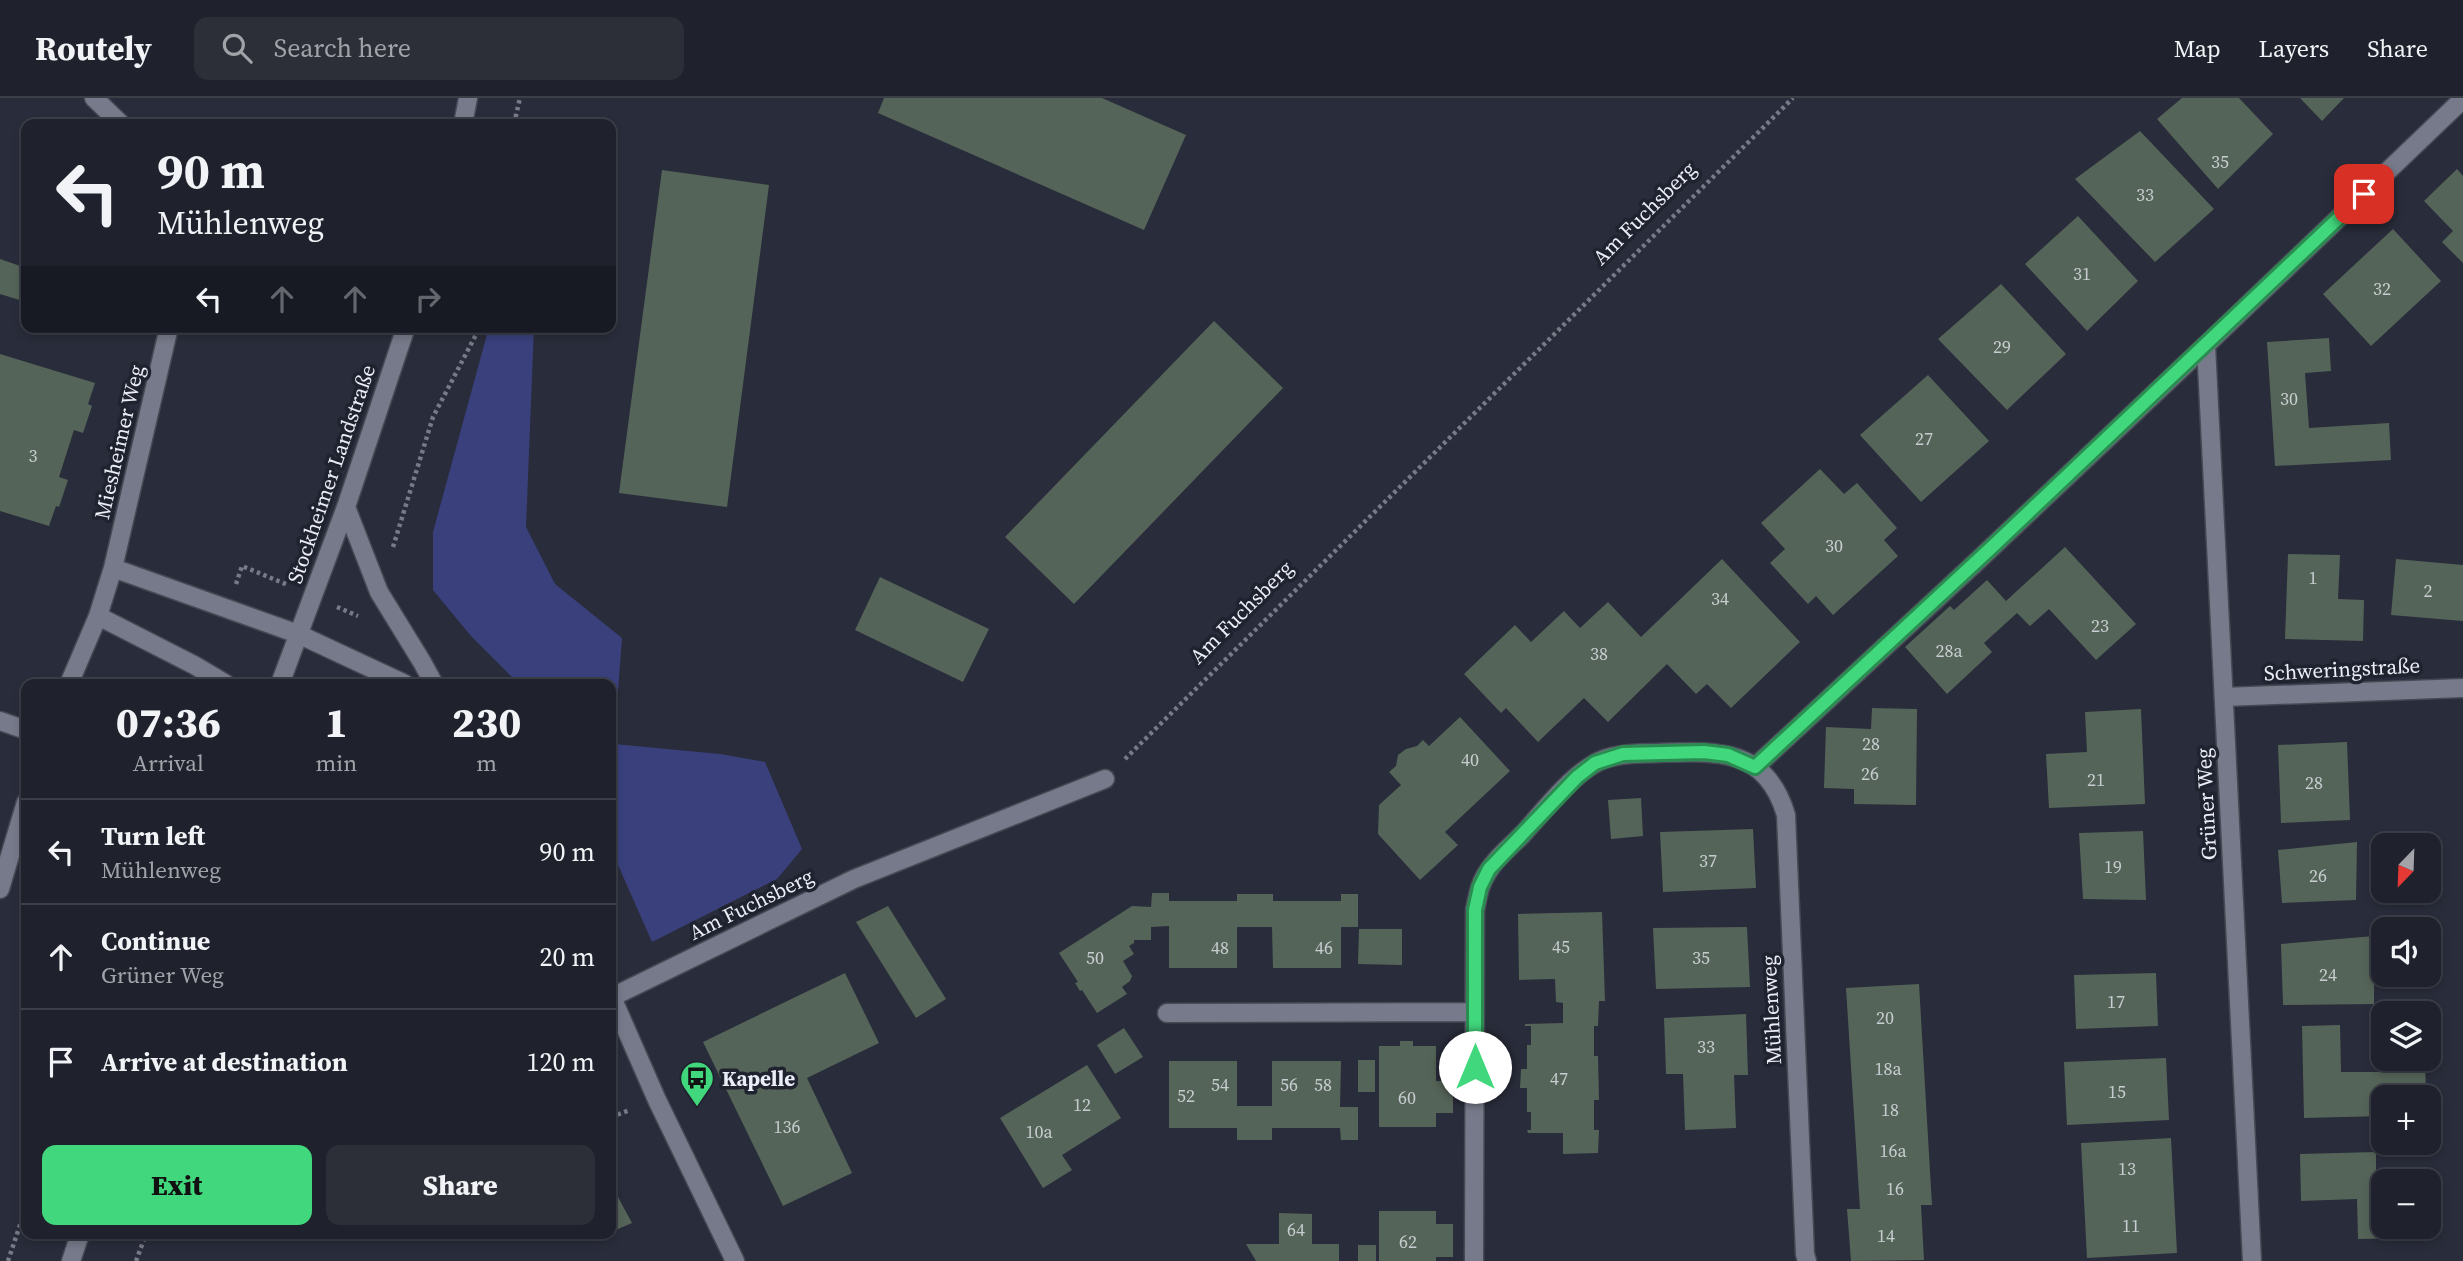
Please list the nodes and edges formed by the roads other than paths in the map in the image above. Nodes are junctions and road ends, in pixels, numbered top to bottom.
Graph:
1 (94, 98) edge
2 (468, 98) edge
3 (2463, 99) edge
4 (116, 119) edge
5 (464, 119) edge
6 (168, 333) edge
7 (404, 333) edge
8 (2206, 345) junction
9 (346, 507) junction
10 (113, 568) junction
11 (98, 616) junction
12 (298, 634) junction
13 (71, 679) edge
14 (218, 679) edge
15 (282, 679) edge
16 (394, 679) edge
17 (431, 679) edge
18 (2463, 688) edge
19 (2224, 697) junction
20 (0, 721) edge
21 (21, 728) edge
22 (1755, 767) junction
23 (1105, 779) road end
24 (21, 819) edge
25 (0, 889) edge
26 (616, 994) edge
27 (616, 1007) edge
28 (1475, 1012) junction
29 (1167, 1013) dead end
30 (78, 1239) edge
31 (71, 1261) edge
32 (735, 1261) edge
33 (1474, 1261) edge
34 (1807, 1261) edge
35 (2252, 1261) edge

1 - 4 street
2 - 5 street
3 - 8 street
6 - 10 street, Miesheimer Weg
7 - 9 street, Stockheimer Landstraße
8 - 19 street, Grüner Weg
8 - 22 street
9 - 12 street, Stockheimer Landstraße
9 - 17 street
10 - 11 street, Miesheimer Weg
10 - 12 street
11 - 13 street, Miesheimer Weg
11 - 14 street
12 - 15 street, Stockheimer Landstraße
12 - 16 street
18 - 19 street, Schweringstraße
19 - 35 street, Grüner Weg
20 - 21 street
22 - 28 street, Mühlenweg
22 - 34 street, Mühlenweg
23 - 26 street, Am Fuchsberg
24 - 25 street
27 - 32 street
28 - 29 street
28 - 33 street, Mühlenweg
30 - 31 street

